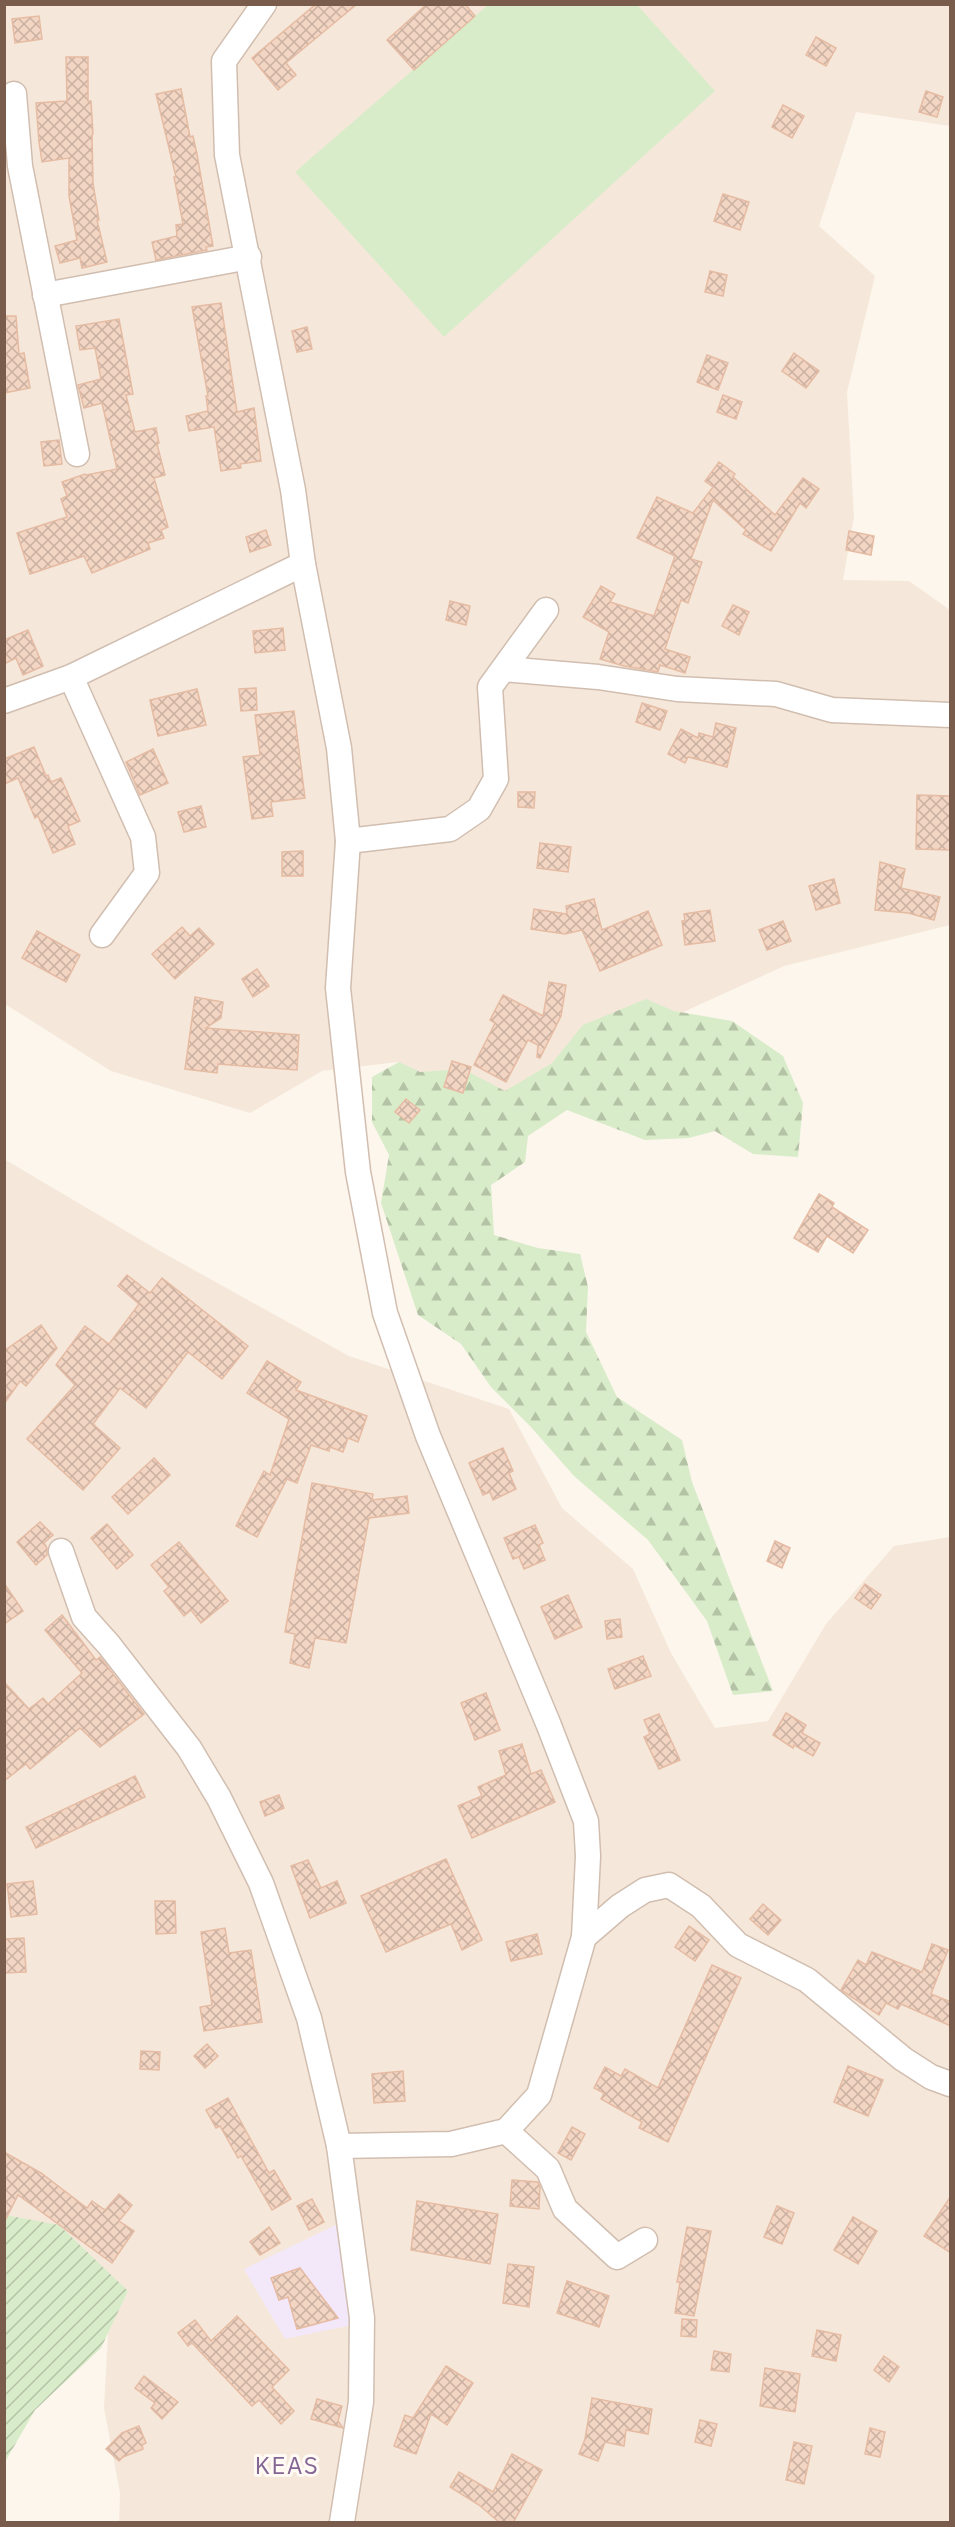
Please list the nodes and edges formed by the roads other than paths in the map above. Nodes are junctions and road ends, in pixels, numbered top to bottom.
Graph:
1 (264, 4) edge
2 (14, 94) dead end
3 (249, 257) junction
4 (45, 295) junction
5 (76, 454) dead end
6 (303, 564) junction
7 (546, 610) dead end
8 (504, 669) junction
9 (71, 677) junction
10 (4, 701) edge
11 (951, 714) edge
12 (348, 841) junction
13 (102, 935) dead end
14 (61, 1551) dead end
15 (584, 1937) junction
16 (951, 2084) edge
17 (506, 2131) junction
18 (339, 2146) junction
19 (645, 2240) dead end
20 (342, 2523) edge

1 - 3 street
2 - 4 street
3 - 4 street
3 - 6 street
4 - 5 street
6 - 9 street
6 - 12 street
7 - 8 street
8 - 11 street
8 - 12 street
9 - 10 street
9 - 13 street
12 - 15 street
14 - 18 street
15 - 16 street
15 - 17 street
17 - 18 street
17 - 19 street
18 - 20 street

